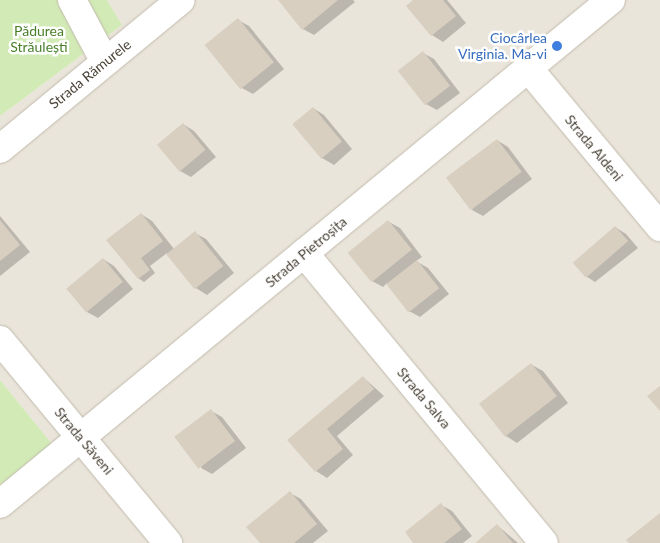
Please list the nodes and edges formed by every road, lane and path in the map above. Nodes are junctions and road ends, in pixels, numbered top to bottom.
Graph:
1 (72, 0) edge
2 (181, 0) edge
3 (611, 0) edge
4 (105, 62) junction
5 (528, 68) junction
6 (0, 149) edge
7 (660, 227) edge
8 (304, 254) junction
9 (0, 340) edge
10 (81, 437) junction
11 (0, 504) edge
12 (168, 543) edge
13 (544, 543) edge

1 - 4 street
2 - 4 street, Strada Rămurele
3 - 5 street, Strada Pietroșița
4 - 6 street, Strada Rămurele
5 - 7 street, Strada Aldeni
5 - 8 street, Strada Pietroșița
8 - 10 street, Strada Pietroșița
8 - 13 street, Strada Salva
9 - 10 street, Strada Săveni
10 - 11 street, Strada Pietroșița
10 - 12 street, Strada Săveni

